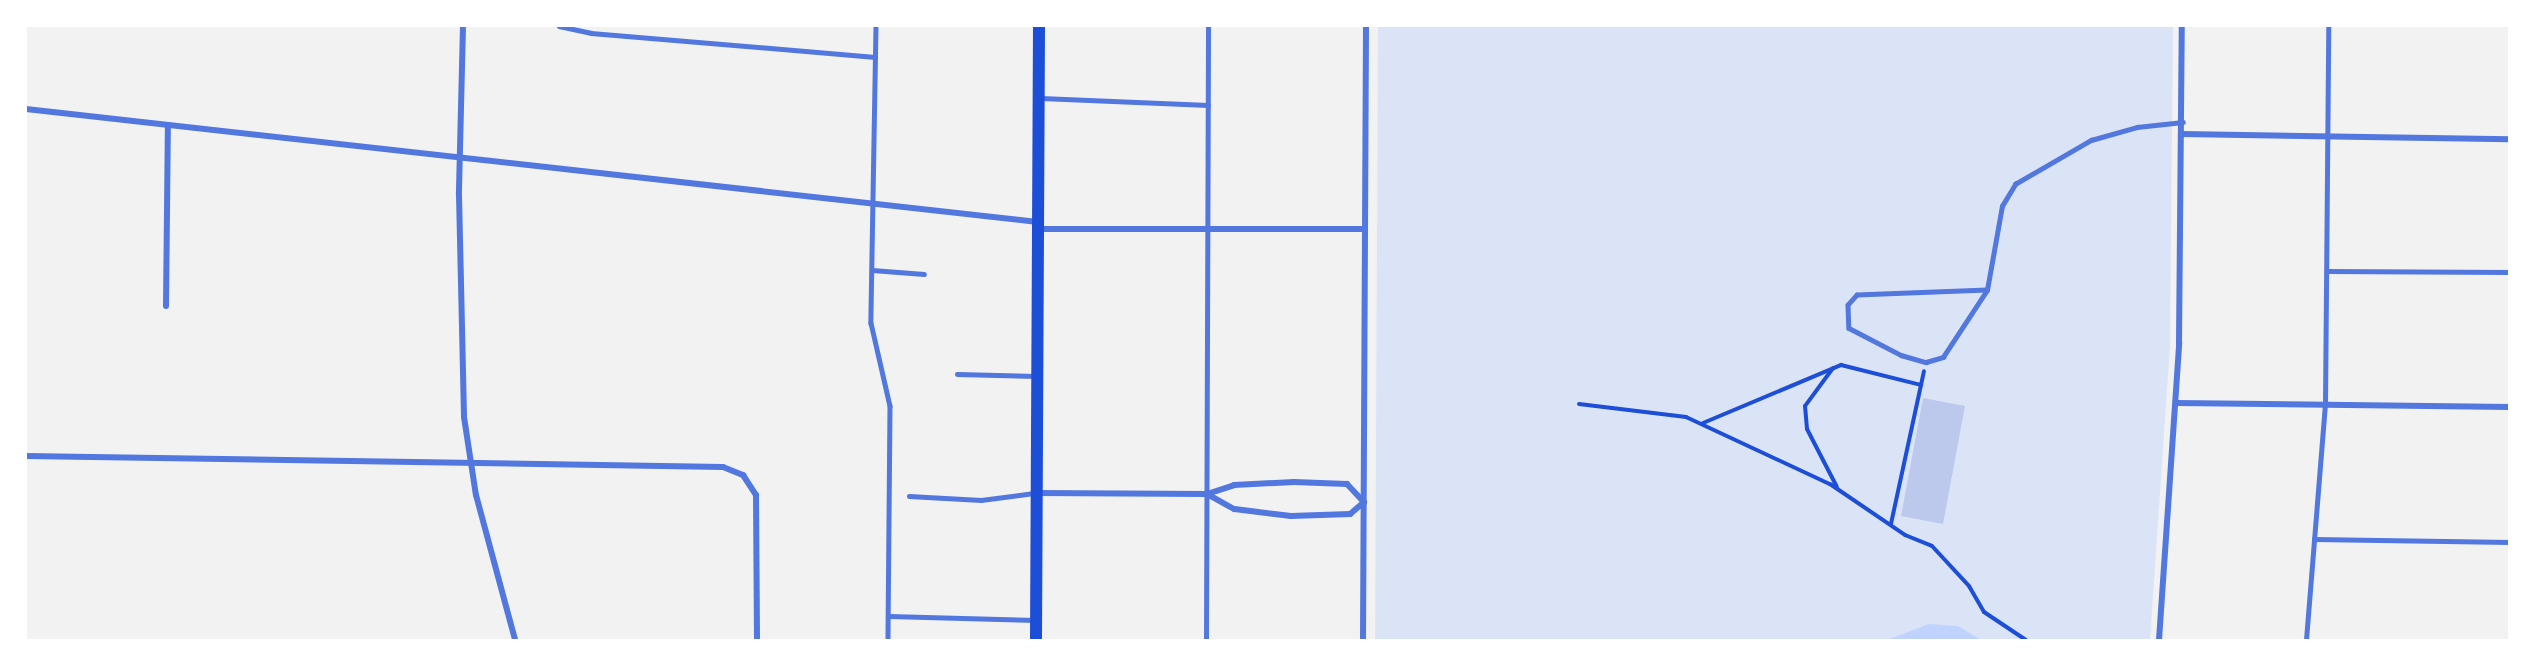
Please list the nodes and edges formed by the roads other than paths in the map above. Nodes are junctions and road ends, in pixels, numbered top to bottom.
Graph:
1 (464, 26) edge
2 (560, 26) edge
3 (876, 26) edge
4 (1039, 26) edge
5 (1208, 26) edge
6 (1366, 26) edge
7 (2182, 26) edge
8 (2328, 26) edge
9 (875, 57) junction
10 (1038, 98) junction
11 (1208, 105) junction
12 (26, 109) edge
13 (2183, 122) junction
14 (168, 126) junction
15 (2182, 134) junction
16 (2330, 136) junction
17 (2510, 139) edge
18 (460, 159) junction
19 (873, 207) junction
20 (1038, 226) junction
21 (1207, 229) junction
22 (1364, 229) junction
23 (872, 270) junction
24 (2327, 271) junction
25 (2510, 272) edge
26 (924, 274) dead end
27 (1988, 290) junction
28 (166, 306) dead end
29 (957, 374) dead end
30 (1037, 376) junction
31 (2176, 403) junction
32 (2325, 404) junction
33 (2510, 406) edge
34 (26, 456) edge
35 (470, 462) junction
36 (1037, 493) junction
37 (1207, 494) junction
38 (909, 496) dead end
39 (1364, 502) junction
40 (2314, 539) junction
41 (2510, 542) edge
42 (889, 616) junction
43 (1036, 620) junction
44 (514, 640) edge
45 (757, 640) edge
46 (888, 640) edge
47 (1035, 640) edge
48 (1206, 640) edge
49 (1363, 640) edge
50 (2158, 640) edge
51 (2306, 640) edge

1 - 18 street
2 - 9 lane
3 - 9 lane
4 - 10 main road
5 - 11 lane
6 - 22 street
7 - 13 street
8 - 16 lane
9 - 19 lane
10 - 11 lane
10 - 20 main road
11 - 21 lane
12 - 14 street
13 - 15 street
13 - 27 lane
14 - 18 street
14 - 28 street
15 - 16 street
15 - 31 street
16 - 17 street
16 - 24 lane
18 - 19 street
18 - 35 street
19 - 20 street
19 - 23 lane
20 - 21 street
20 - 30 main road
21 - 22 street
21 - 37 lane
22 - 39 street
23 - 26 lane
23 - 42 lane
24 - 25 lane
24 - 32 lane
27 - 27 lane
29 - 30 lane
30 - 36 main road
31 - 32 street
31 - 50 street
32 - 33 street
32 - 40 lane
34 - 35 street
35 - 44 street
35 - 45 street
36 - 37 street
36 - 38 lane
36 - 43 main road
37 - 39 street
37 - 39 street
37 - 48 lane
39 - 49 street
40 - 41 lane
40 - 51 lane
42 - 43 lane
42 - 46 lane
43 - 47 main road

